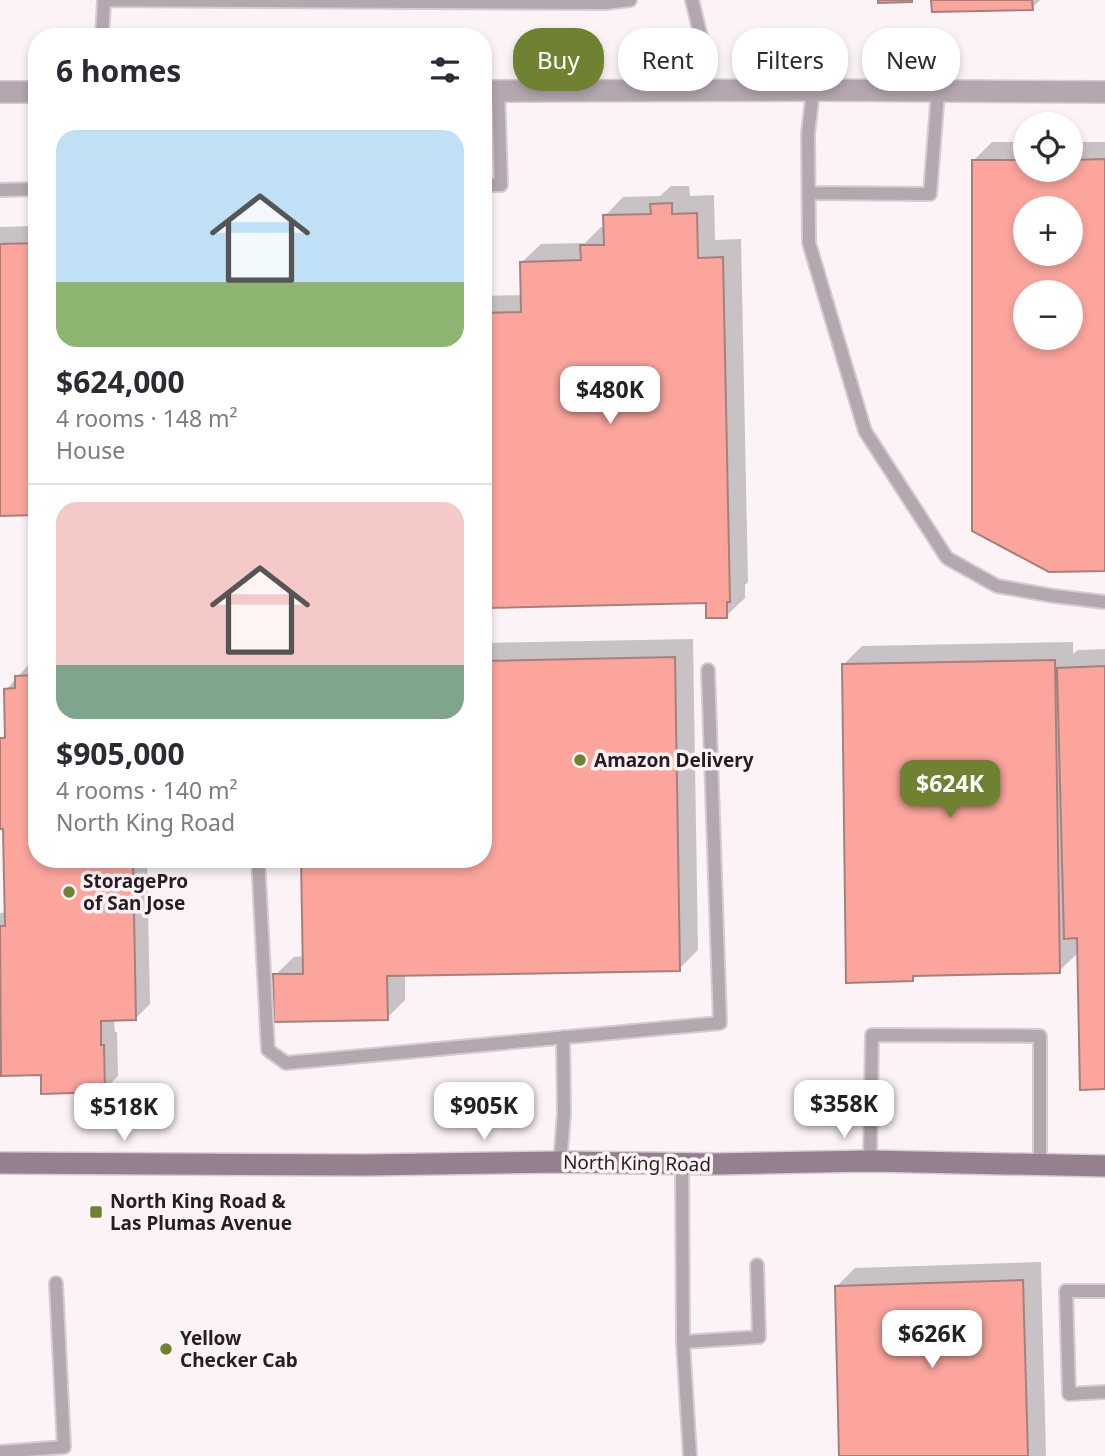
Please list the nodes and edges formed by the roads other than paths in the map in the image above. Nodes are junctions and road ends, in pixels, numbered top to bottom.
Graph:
1 (104, 0) edge
2 (630, 0) edge
3 (691, 0) edge
4 (102, 28) edge
5 (699, 28) edge
6 (618, 90) edge
7 (492, 91) edge
8 (813, 91) edge
9 (938, 91) joint
10 (0, 92) edge
11 (28, 92) edge
12 (1105, 92) edge
13 (492, 100) edge
14 (492, 185) edge
15 (28, 189) edge
16 (0, 190) edge
17 (808, 192) junction
18 (1105, 602) edge
19 (708, 670) dead end
20 (258, 868) edge
21 (563, 1037) junction
22 (870, 1161) junction
23 (560, 1162) junction
24 (0, 1163) edge
25 (682, 1164) junction
26 (1040, 1164) junction
27 (1105, 1166) edge
28 (757, 1265) dead end
29 (57, 1283) dead end
30 (1105, 1291) edge
31 (683, 1342) junction
32 (1105, 1392) edge
33 (0, 1452) edge
34 (65, 1452) edge
35 (690, 1456) edge

1 - 2 lane
1 - 4 lane
3 - 5 lane
6 - 7 street
8 - 17 lane
9 - 12 street
9 - 17 lane
10 - 11 street
13 - 14 lane
15 - 16 lane
17 - 18 lane
19 - 21 lane
20 - 21 lane
21 - 23 lane
22 - 25 main road, North King Road
22 - 26 main road, North King Road
22 - 26 lane
23 - 24 main road, North King Road
23 - 25 main road, North King Road
25 - 31 lane
26 - 27 main road, North King Road
28 - 31 lane
29 - 34 lane
30 - 32 lane
31 - 35 lane
33 - 34 lane

